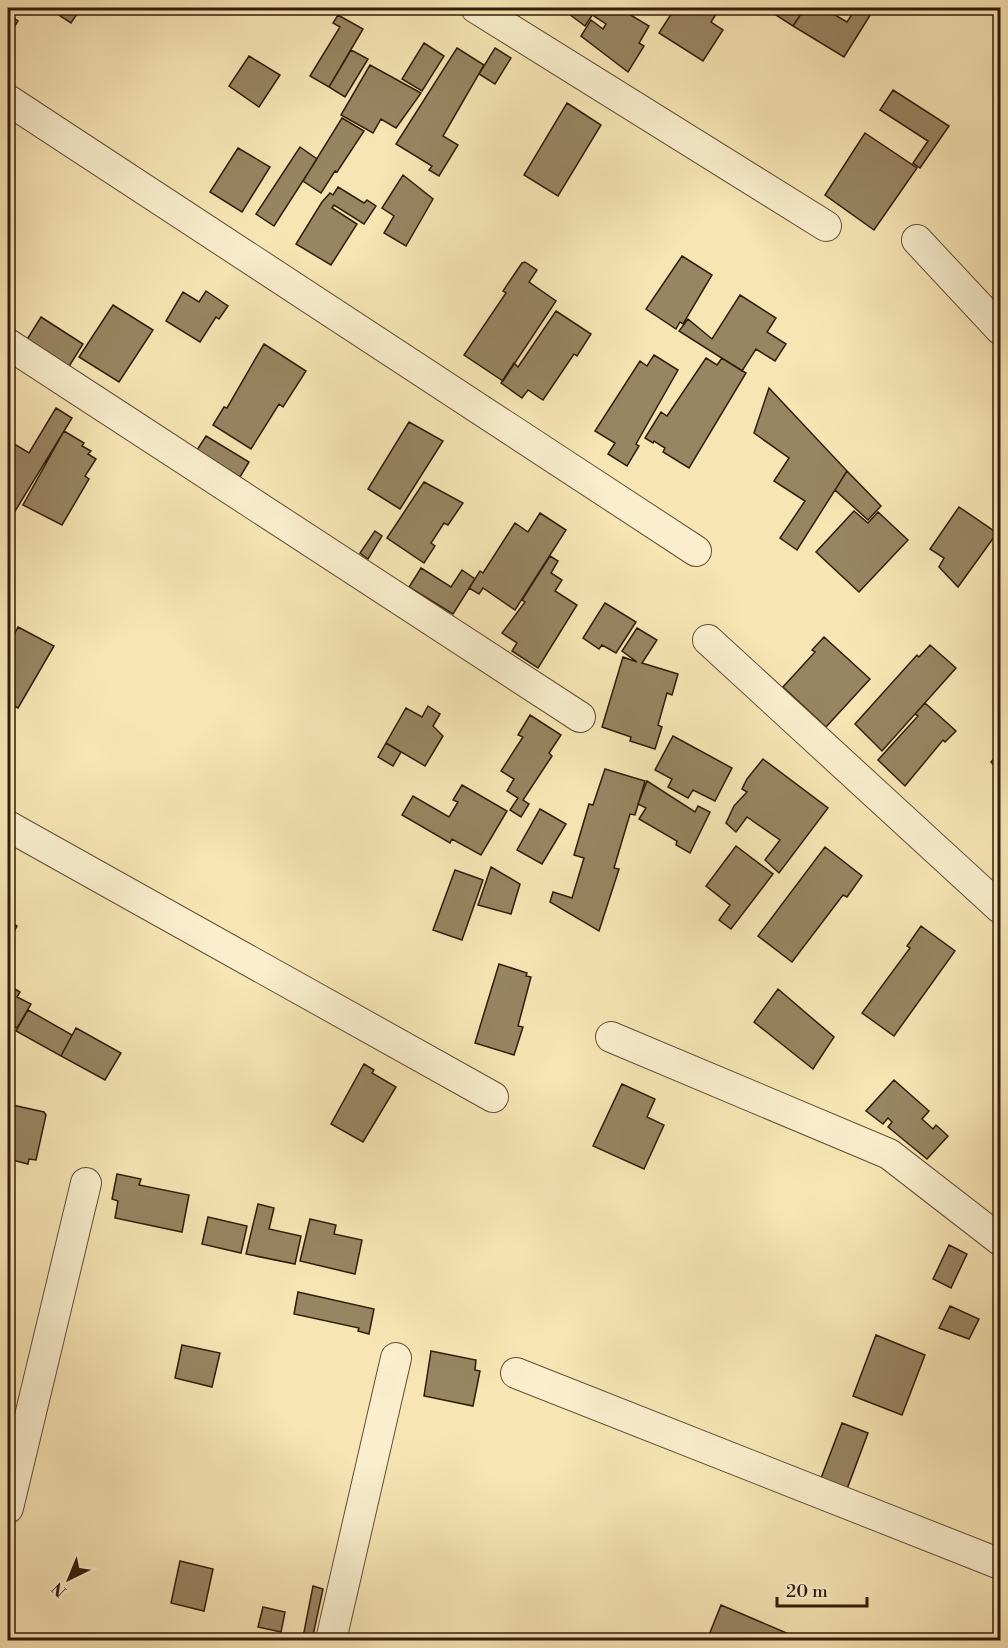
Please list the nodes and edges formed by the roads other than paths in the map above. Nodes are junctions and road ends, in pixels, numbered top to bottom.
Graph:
1 (476, 8) edge
2 (8, 100) edge
3 (826, 226) dead end
4 (917, 240) dead end
5 (1000, 329) edge
6 (8, 344) edge
7 (696, 550) dead end
8 (708, 640) dead end
9 (580, 717) dead end
10 (8, 826) edge
11 (1000, 908) edge
12 (611, 1037) dead end
13 (493, 1097) dead end
14 (86, 1183) dead end
15 (1000, 1240) edge
16 (396, 1358) dead end
17 (516, 1373) dead end
18 (8, 1508) edge
19 (1000, 1564) edge
20 (331, 1641) edge

1 - 3 street
2 - 7 street
4 - 5 street
6 - 9 street
8 - 11 street
10 - 13 street
12 - 15 street
14 - 18 street
16 - 20 street
17 - 19 street

